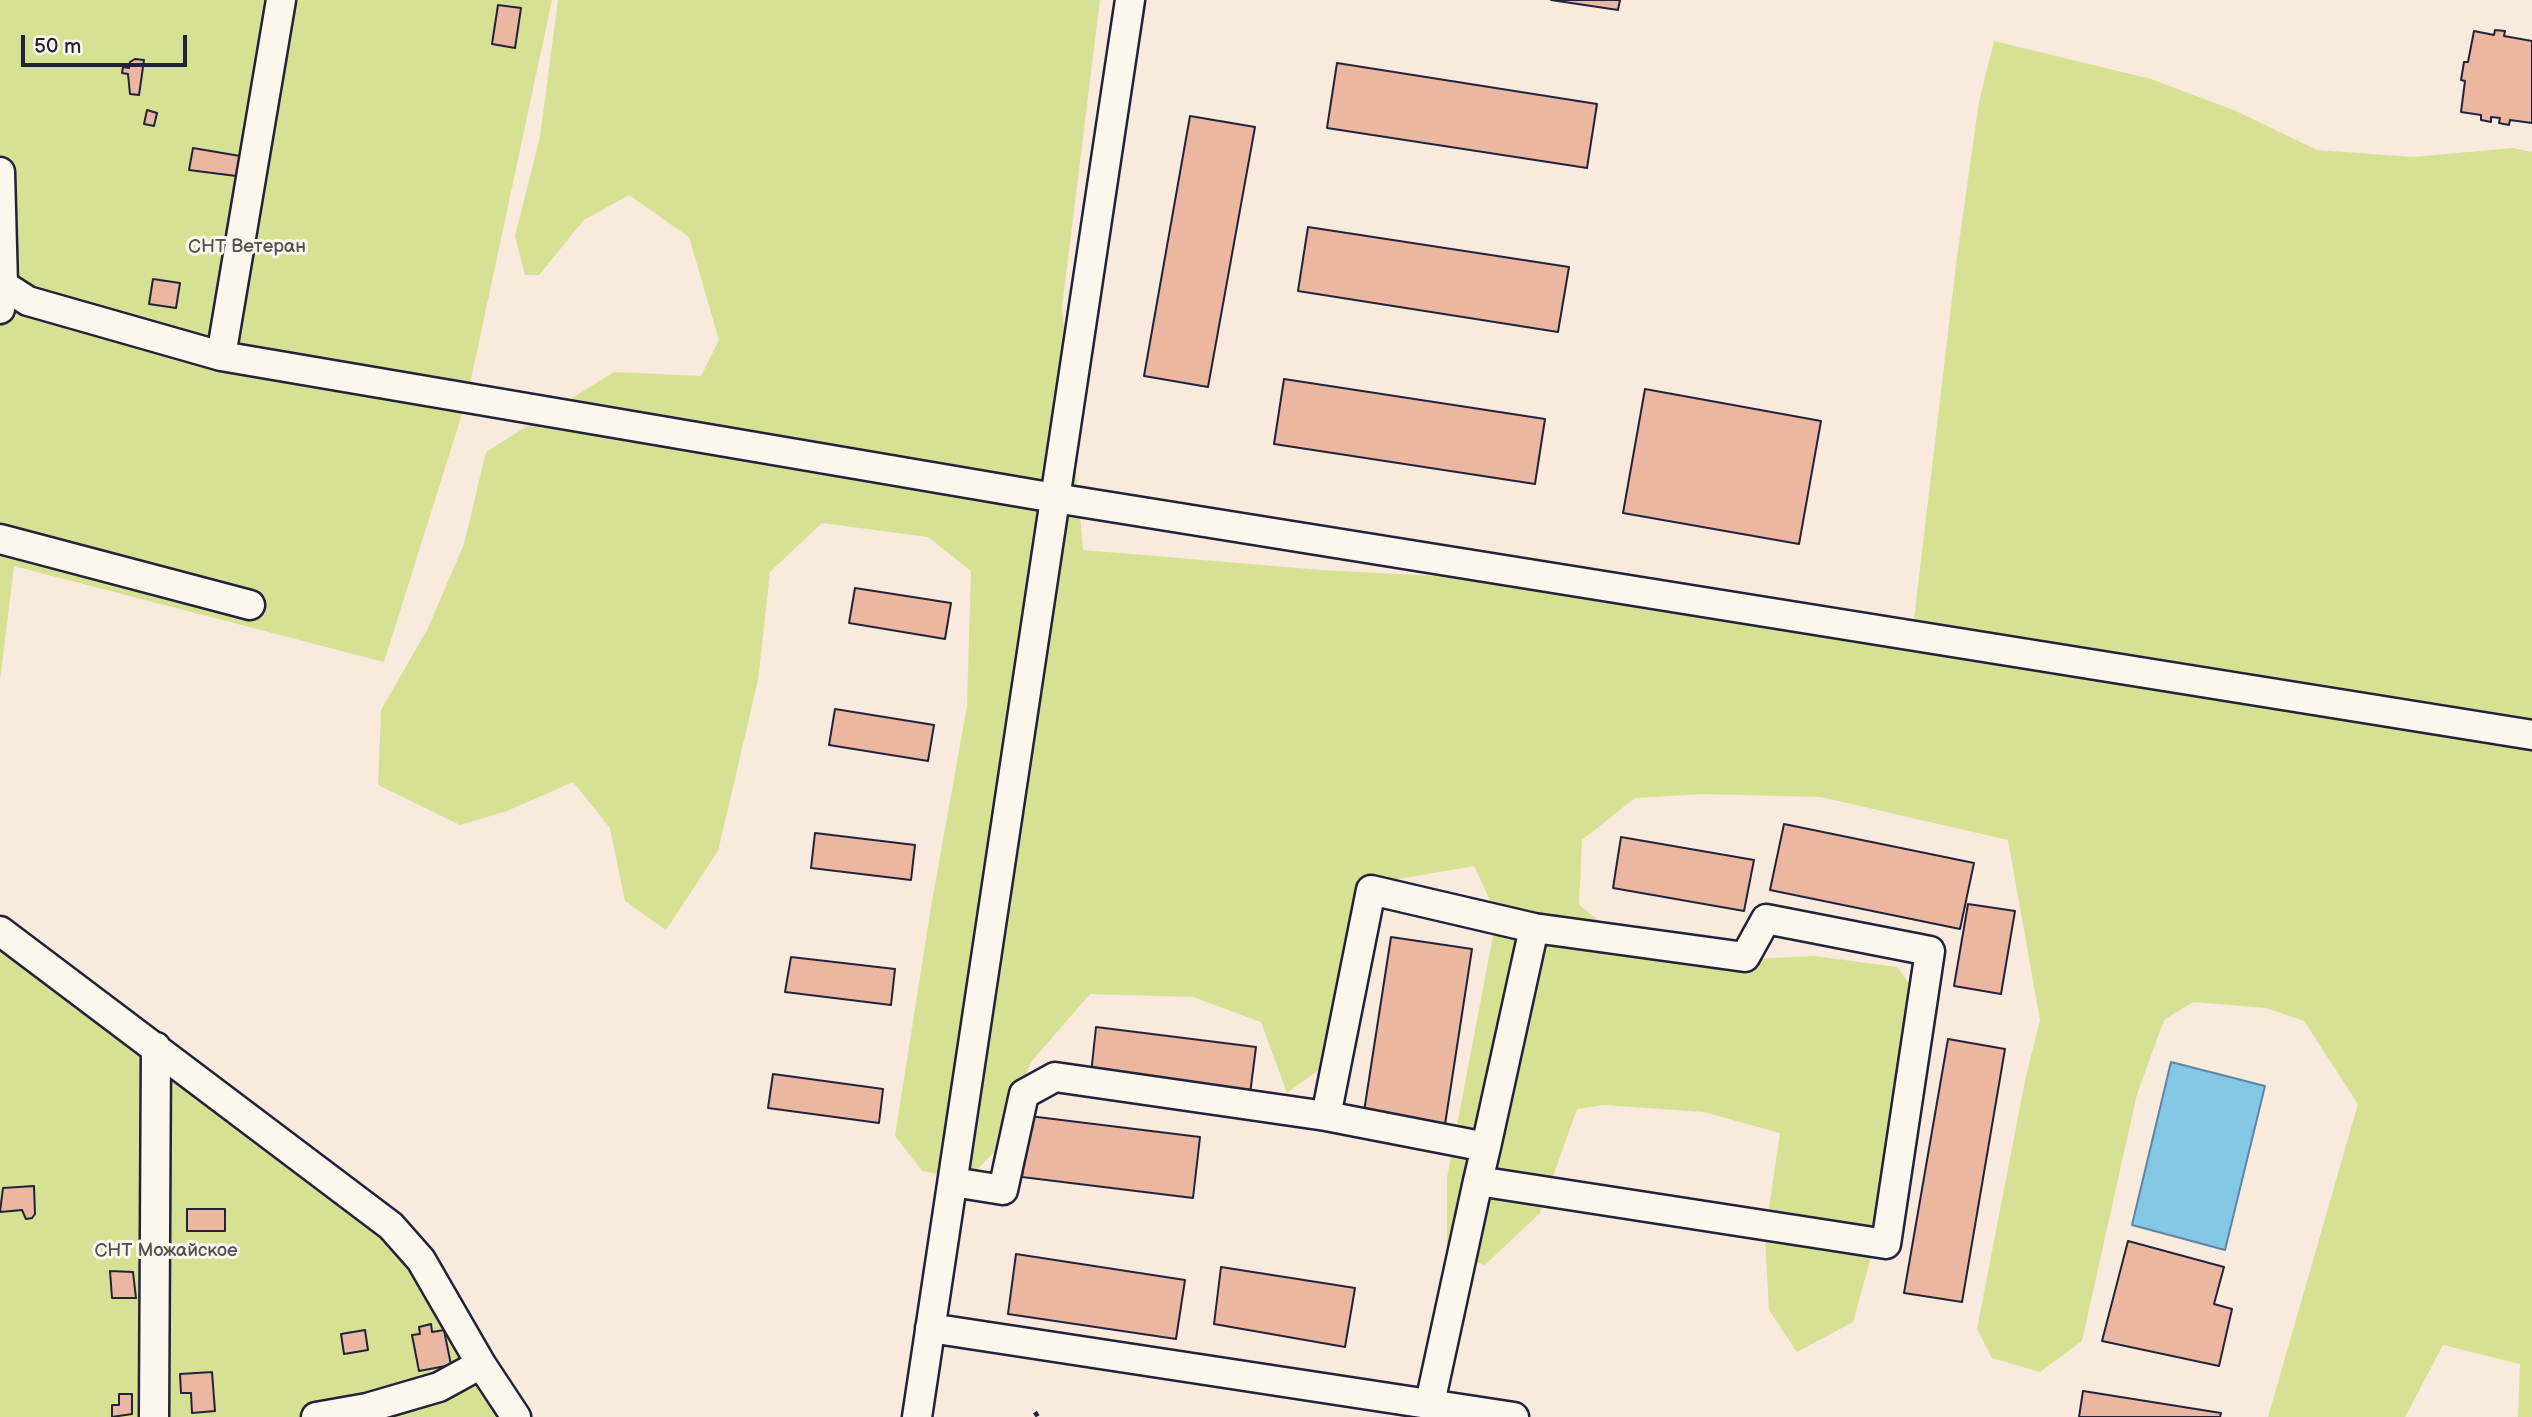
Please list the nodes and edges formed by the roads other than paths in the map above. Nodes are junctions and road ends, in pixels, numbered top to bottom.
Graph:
1 (281, 0) edge
2 (1130, 0) edge
3 (0, 172) edge
4 (2, 297) edge
5 (221, 355) junction
6 (1055, 498) junction
7 (0, 539) edge
8 (250, 605) dead end
9 (2532, 735) edge
10 (1534, 928) junction
11 (0, 931) edge
12 (156, 1047) junction
13 (1326, 1116) junction
14 (1486, 1147) junction
15 (1478, 1181) junction
16 (953, 1182) junction
17 (930, 1328) junction
18 (481, 1364) junction
19 (1430, 1403) junction
20 (368, 1413) edge
21 (154, 1417) edge
22 (316, 1417) edge
23 (516, 1417) edge
24 (917, 1417) edge
25 (1514, 1417) edge

1 - 5 street
2 - 6 street
3 - 4 street
4 - 5 street
5 - 6 street
6 - 9 street
6 - 16 street
7 - 8 street
10 - 13 street
10 - 14 street
10 - 15 street
11 - 12 street
12 - 18 street
12 - 21 street
13 - 14 street
13 - 16 street
14 - 15 street
15 - 19 street
16 - 17 street
17 - 19 street
17 - 24 street
18 - 20 street
18 - 23 street
19 - 25 street
20 - 22 street

